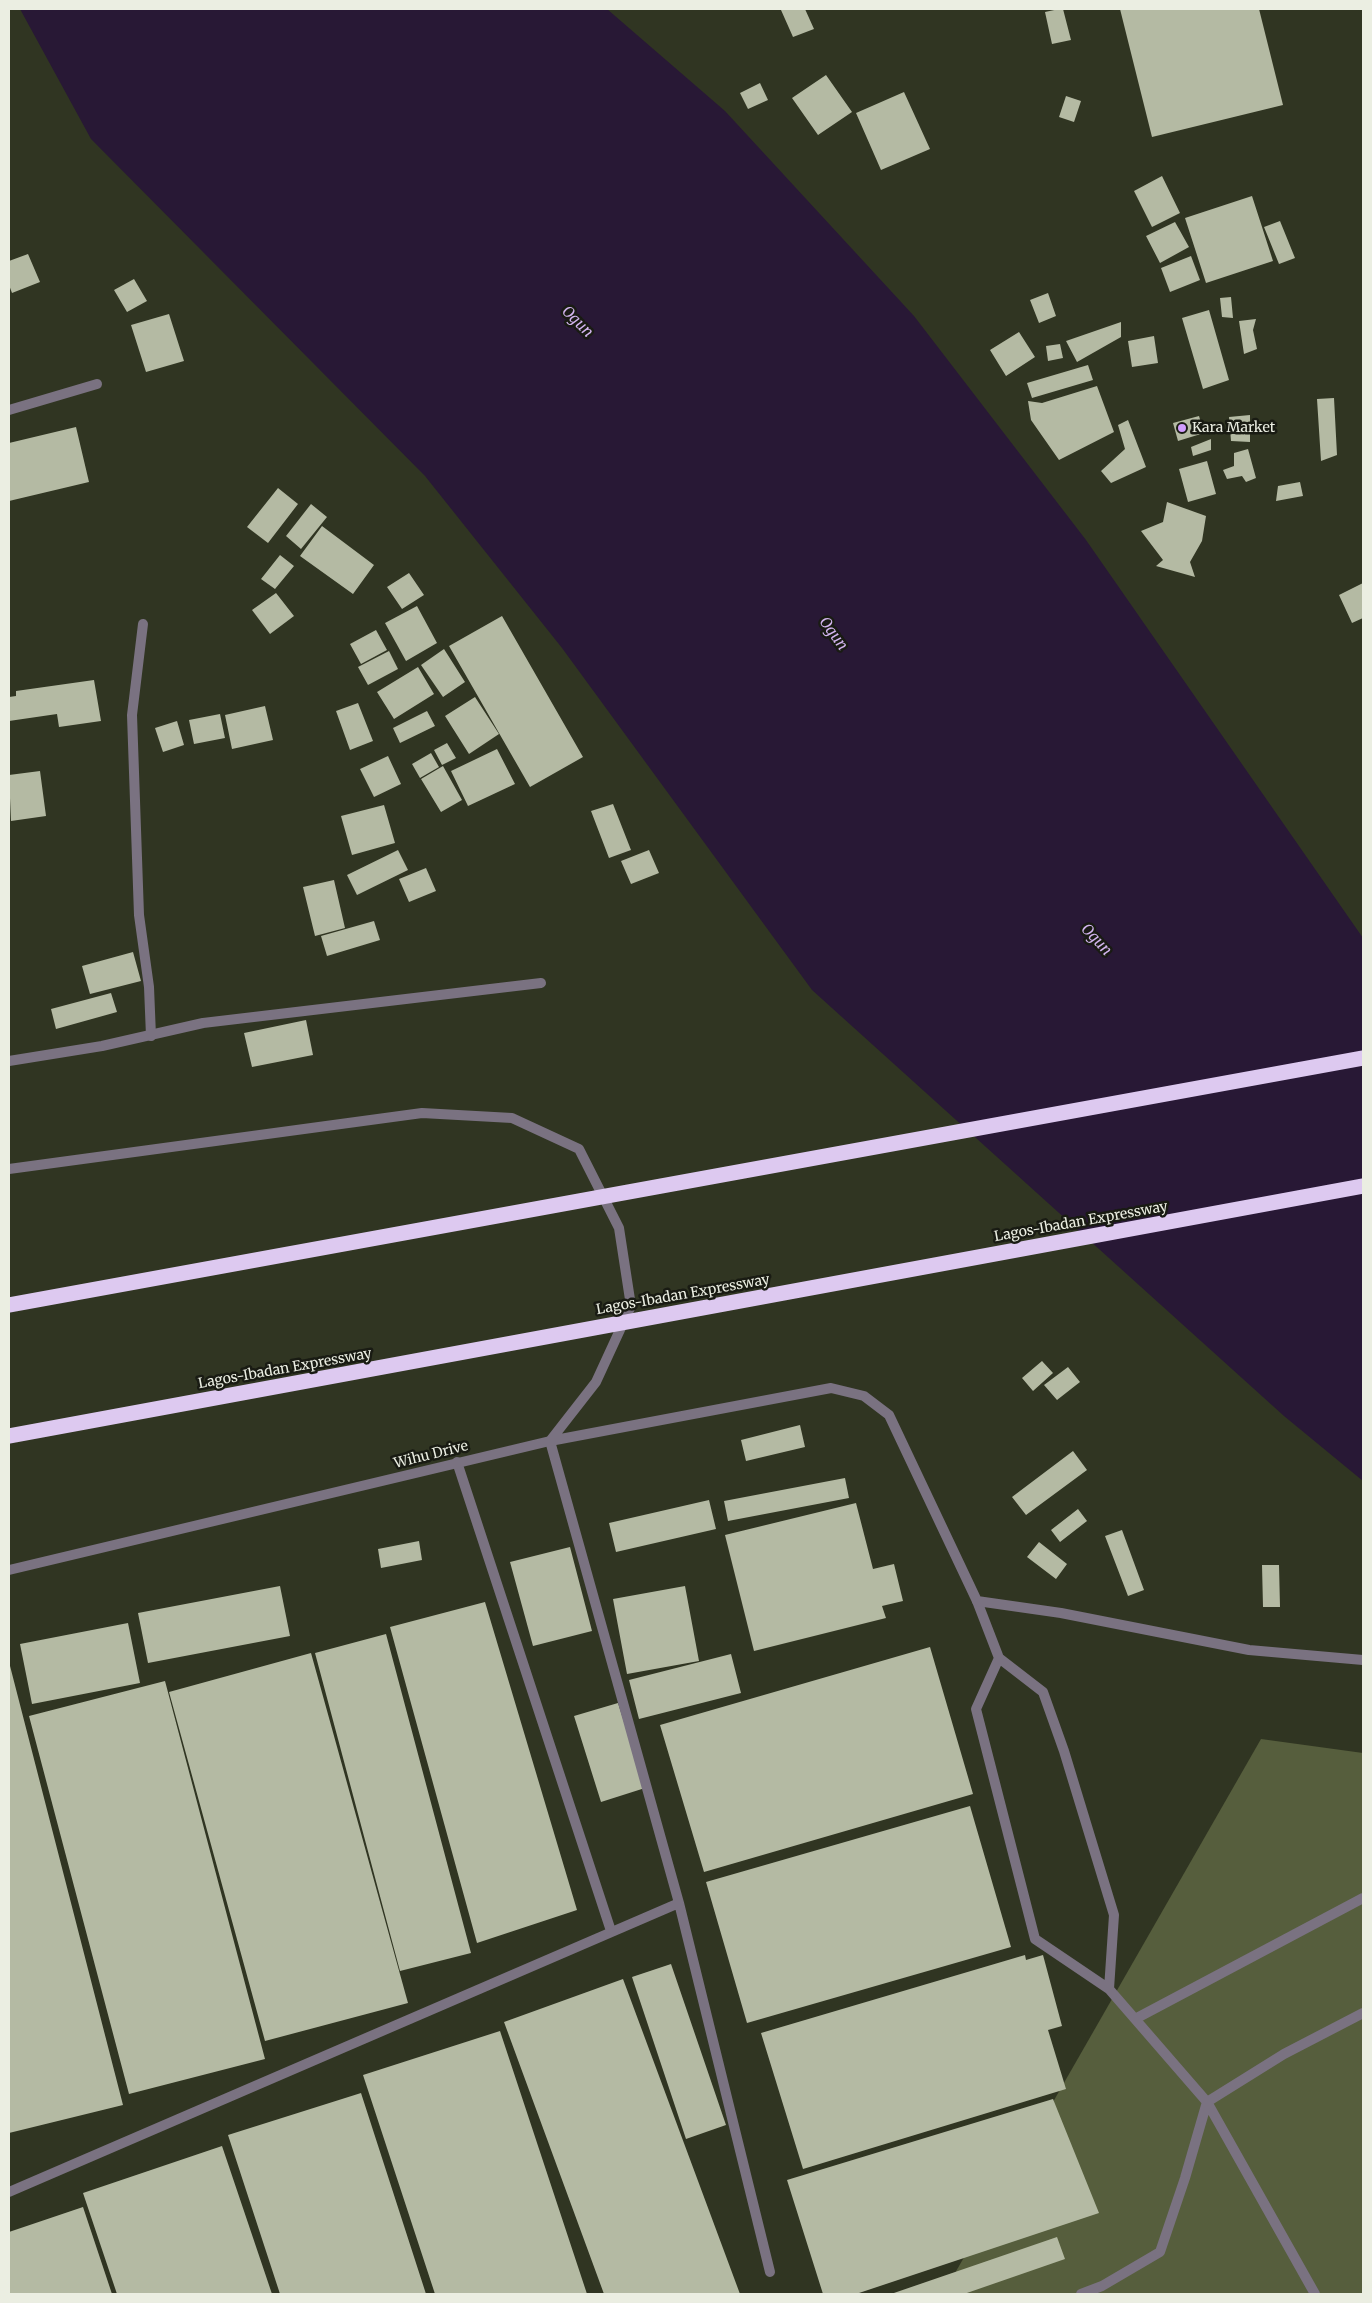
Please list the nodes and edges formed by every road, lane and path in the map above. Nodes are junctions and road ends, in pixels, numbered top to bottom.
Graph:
1 (97, 384) dead end
2 (9, 410) edge
3 (144, 624) dead end
4 (541, 983) dead end
5 (151, 1036) junction
6 (1363, 1058) edge
7 (9, 1061) edge
8 (9, 1169) edge
9 (1363, 1186) edge
10 (9, 1305) edge
11 (9, 1436) edge
12 (550, 1441) junction
13 (458, 1462) junction
14 (9, 1570) edge
15 (977, 1601) junction
16 (999, 1658) junction
17 (1363, 1660) edge
18 (1363, 1898) edge
19 (679, 1903) junction
20 (611, 1931) junction
21 (1108, 1990) junction
22 (1363, 2012) edge
23 (1135, 2019) junction
24 (1207, 2102) junction
25 (9, 2192) edge
26 (770, 2272) dead end
27 (1081, 2294) edge
28 (1315, 2294) edge

1 - 2 street
3 - 5 street
4 - 5 street
5 - 7 street
6 - 10 highway, bridge
8 - 12 street
9 - 11 highway, Lagos-Ibadan Expressway, bridge
12 - 13 street, Wihu Drive
12 - 15 street, Wihu Drive
12 - 19 street
13 - 14 street, Wihu Drive
13 - 20 street
15 - 16 street
15 - 17 street
16 - 21 street
16 - 21 street
18 - 23 street
19 - 20 street
19 - 26 street
20 - 25 street
21 - 23 street
22 - 24 street
23 - 24 street
24 - 27 street
24 - 28 street

